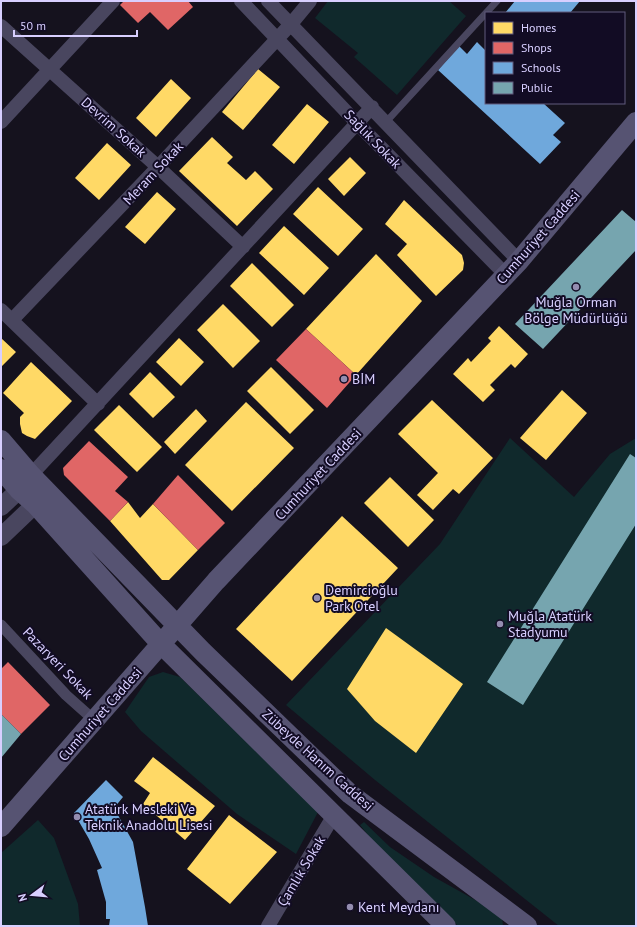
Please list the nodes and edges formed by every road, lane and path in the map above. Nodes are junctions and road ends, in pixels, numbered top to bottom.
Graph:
1 (113, 1) edge
2 (241, 1) edge
3 (268, 1) edge
4 (310, 1) edge
5 (497, 1) edge
6 (487, 12) edge
7 (485, 14) edge
8 (291, 24) junction
9 (1, 26) edge
10 (278, 38) junction
11 (51, 70) junction
12 (372, 107) junction
13 (1, 122) edge
14 (386, 122) junction
15 (636, 122) edge
16 (357, 123) junction
17 (158, 168) junction
18 (243, 247) junction
19 (519, 261) junction
20 (506, 275) junction
21 (1, 310) edge
22 (12, 320) junction
23 (98, 404) junction
24 (1, 440) edge
25 (1, 469) edge
26 (25, 483) junction
27 (42, 499) junction
28 (1, 507) edge
29 (1, 537) edge
30 (1, 625) edge
31 (177, 626) junction
32 (162, 644) junction
33 (94, 720) junction
34 (350, 794) junction
35 (334, 815) junction
36 (1, 827) edge
37 (522, 925) edge
38 (268, 926) edge
39 (446, 926) edge

1 - 11 street
2 - 10 street, Sağlık Sokak
3 - 8 street, Sağlık Sokak
4 - 8 street, Meram Sokak
5 - 6 lane
7 - 14 lane
8 - 10 street, Meram Sokak
8 - 12 street, Sağlık Sokak
9 - 11 street, Devrim Sokak
10 - 16 street, Sağlık Sokak
10 - 17 street, Meram Sokak
11 - 13 street
11 - 17 street, Devrim Sokak
12 - 14 street, Sağlık Sokak
12 - 16 street
14 - 19 street, Sağlık Sokak
15 - 19 main road, Cumhuriyet Caddesi
16 - 18 street
16 - 20 street, Sağlık Sokak
17 - 18 street, Devrim Sokak
17 - 22 street, Meram Sokak
18 - 23 street
19 - 20 main road, Cumhuriyet Caddesi
20 - 31 main road, Cumhuriyet Caddesi
21 - 22 street
22 - 23 street
23 - 26 street
24 - 26 main road
25 - 26 main road
26 - 27 main road
26 - 28 street
27 - 29 street
27 - 31 main road, Zübeyde Hanım Caddesi
27 - 32 main road, Zübeyde Hanım Caddesi
30 - 33 street, Pazaryeri Sokak
31 - 32 main road, Cumhuriyet Caddesi
31 - 34 main road, Zübeyde Hanım Caddesi
32 - 33 main road, Cumhuriyet Caddesi
32 - 35 main road, Zübeyde Hanım Caddesi
33 - 36 main road, Cumhuriyet Caddesi
34 - 35 main road
34 - 37 main road, Zübeyde Hanım Caddesi
35 - 38 street, Çamlık Sokak
35 - 39 main road, Zübeyde Hanım Caddesi

